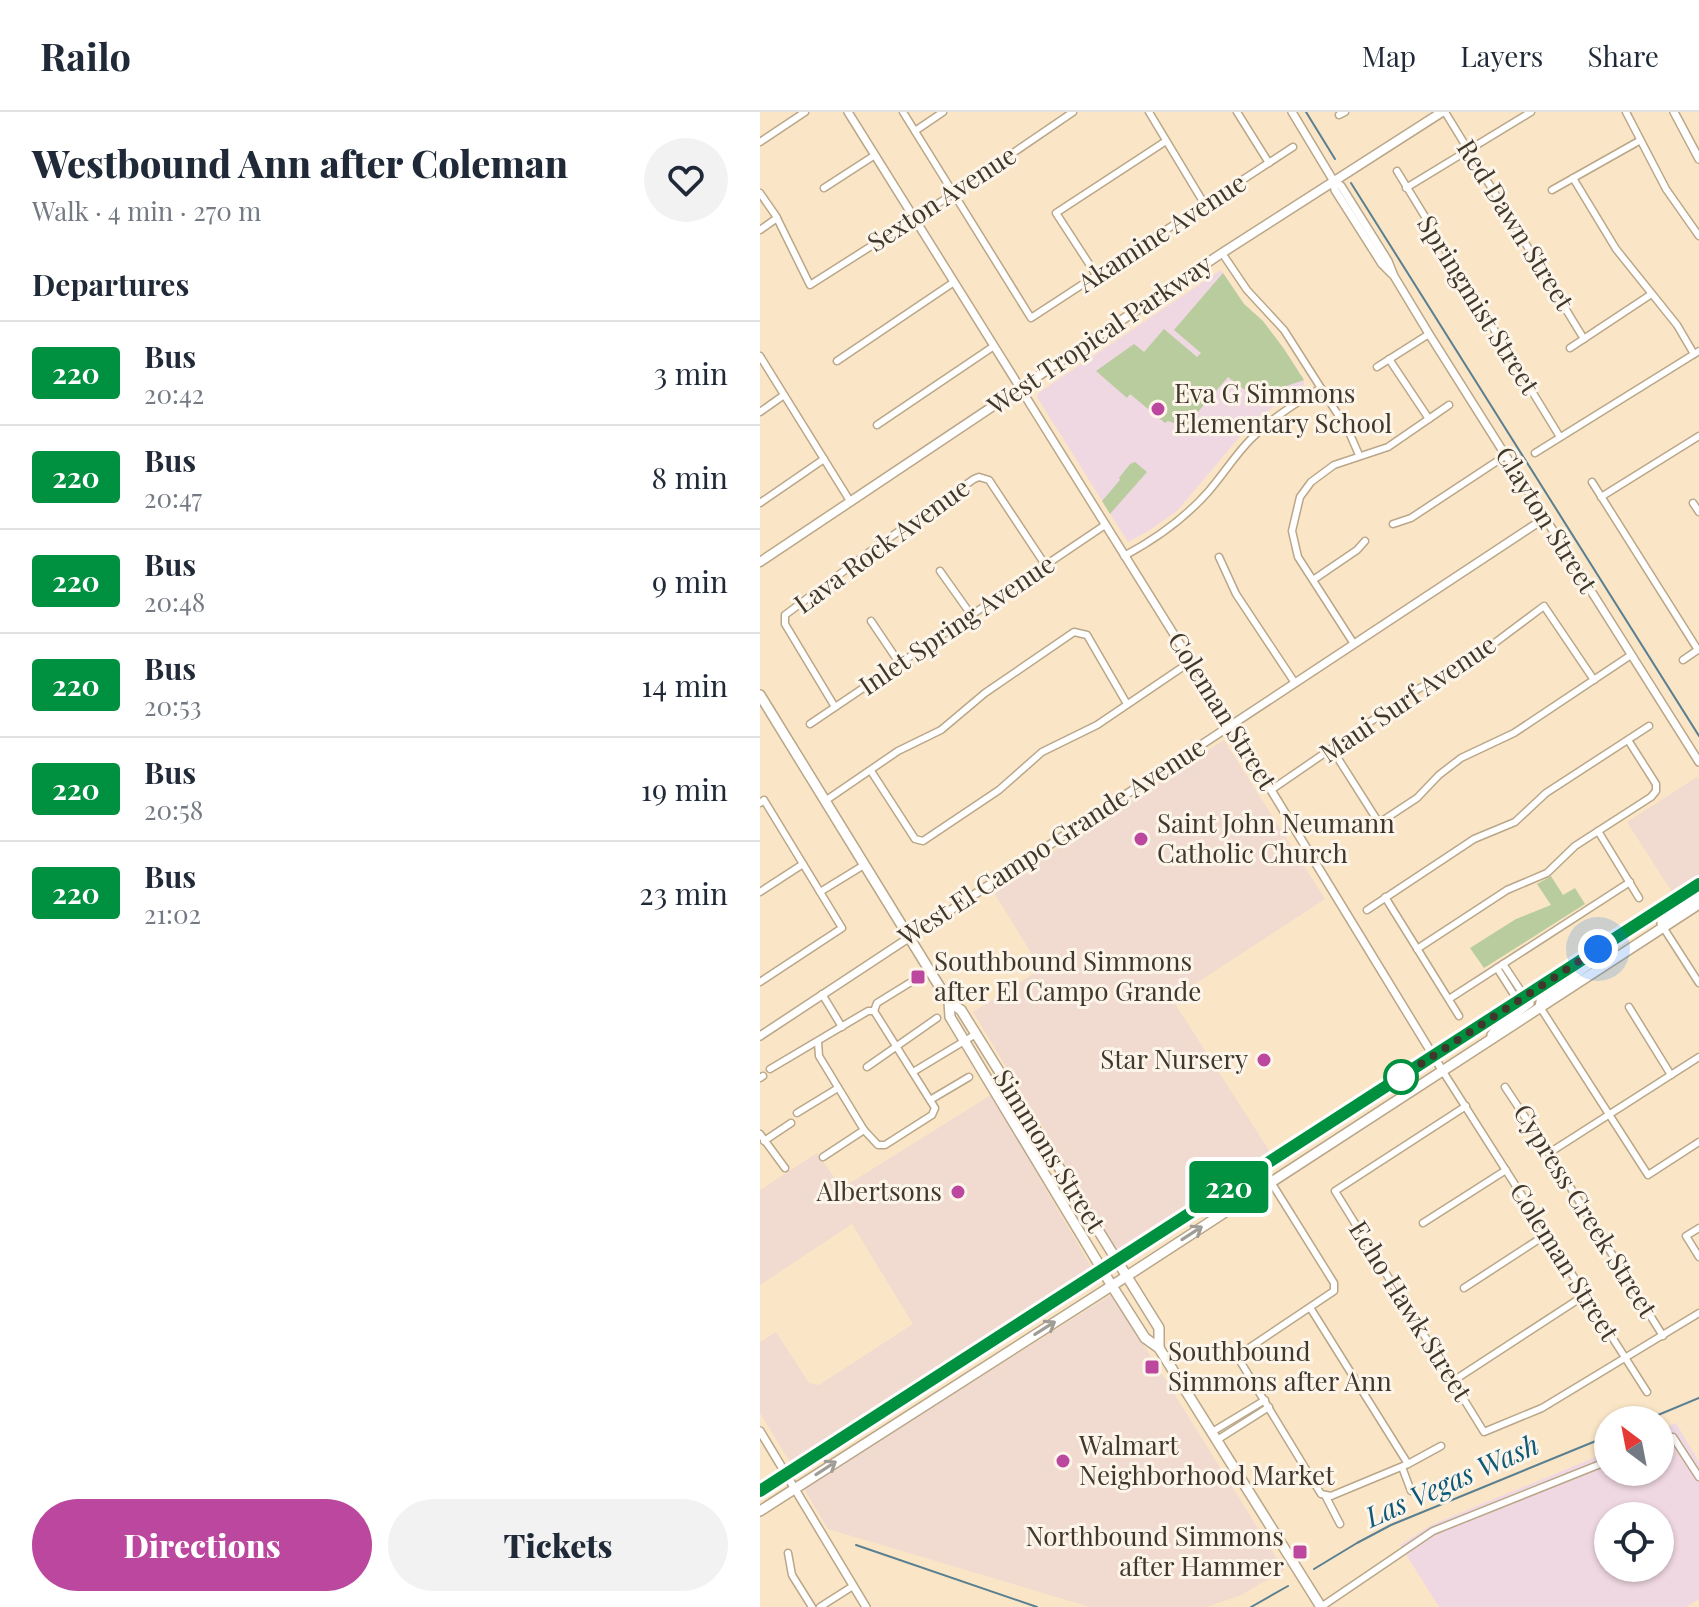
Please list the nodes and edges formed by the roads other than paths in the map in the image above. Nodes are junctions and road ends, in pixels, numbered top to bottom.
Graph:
1 (805, 112) edge
2 (848, 112) edge
3 (903, 112) edge
4 (943, 112) edge
5 (1073, 112) edge
6 (1149, 112) edge
7 (1237, 112) edge
8 (1292, 112) edge
9 (1444, 112) edge
10 (1531, 112) edge
11 (1626, 112) edge
12 (1674, 112) edge
13 (915, 131) junction
14 (1166, 141) junction
15 (1639, 141) junction
16 (760, 142) edge
17 (1293, 147) dead end
18 (1468, 151) junction
19 (875, 155) junction
20 (1699, 159) edge
21 (1269, 163) junction
22 (1397, 171) dead end
23 (1573, 178) junction
24 (1333, 180) junction
25 (824, 188) dead end
26 (1406, 188) junction
27 (1552, 190) dead end
28 (760, 193) edge
29 (953, 194) junction
30 (1205, 205) junction
31 (777, 218) junction
32 (914, 218) junction
33 (760, 230) edge
34 (1699, 236) edge
35 (1222, 253) junction
36 (1097, 276) junction
37 (954, 282) junction
38 (1650, 295) junction
39 (1429, 334) junction
40 (1584, 339) junction
41 (994, 346) junction
42 (1570, 348) dead end
43 (1696, 353) edge
44 (760, 356) edge
45 (1389, 359) junction
46 (837, 361) dead end
47 (1377, 367) dead end
48 (1321, 388) junction
49 (1020, 389) junction
50 (784, 395) junction
51 (1449, 405) dead end
52 (760, 412) edge
53 (1429, 419) junction
54 (877, 425) dead end
55 (1699, 436) edge
56 (1560, 437) junction
57 (1535, 453) dead end
58 (1359, 455) junction
59 (1505, 456) junction
60 (824, 459) junction
61 (1592, 482) dead end
62 (1601, 497) junction
63 (850, 501) junction
64 (760, 503) edge
65 (1693, 503) dead end
66 (1699, 512) edge
67 (1545, 518) junction
68 (1393, 524) dead end
69 (1105, 525) junction
70 (1365, 541) dead end
71 (1124, 556) junction
72 (1219, 557) dead end
73 (760, 562) edge
74 (1046, 566) junction
75 (940, 571) dead end
76 (1313, 580) junction
77 (972, 616) junction
78 (871, 621) dead end
79 (1354, 644) junction
80 (1698, 650) edge
81 (1631, 655) junction
82 (1683, 660) dead end
83 (1190, 662) junction
84 (900, 664) junction
85 (1594, 680) junction
86 (1295, 683) junction
87 (760, 695) edge
88 (1127, 704) junction
89 (835, 707) junction
90 (763, 708) edge
91 (810, 724) dead end
92 (1230, 725) junction
93 (1649, 726) dead end
94 (1628, 740) junction
95 (1332, 749) junction
96 (1699, 762) edge
97 (871, 771) junction
98 (1271, 790) junction
99 (825, 801) junction
100 (762, 802) edge
101 (1598, 831) junction
102 (803, 864) junction
103 (864, 865) junction
104 (1630, 882) junction
105 (1699, 884) edge
106 (760, 892) edge
107 (820, 892) junction
108 (1699, 894) edge
109 (1385, 897) junction
110 (1639, 898) dead end
111 (1699, 904) edge
112 (1367, 910) dead end
113 (1663, 927) junction
114 (908, 936) junction
115 (1417, 949) junction
116 (1598, 949) junction
117 (1500, 966) junction
118 (760, 982) edge
119 (911, 982) dead end
120 (1699, 983) edge
121 (822, 994) junction
122 (1449, 999) junction
123 (1522, 999) junction
124 (949, 1002) junction
125 (1540, 1007) junction
126 (1629, 1007) dead end
127 (874, 1011) junction
128 (1459, 1016) dead end
129 (937, 1018) dead end
130 (842, 1027) junction
131 (976, 1034) junction
132 (760, 1036) edge
133 (964, 1041) junction
134 (818, 1042) junction
135 (1484, 1043) junction
136 (897, 1048) junction
137 (1434, 1056) junction
138 (1699, 1057) edge
139 (867, 1067) dead end
140 (770, 1069) dead end
141 (1442, 1070) junction
142 (913, 1072) junction
143 (1671, 1075) junction
144 (969, 1077) dead end
145 (1505, 1087) dead end
146 (838, 1088) junction
147 (930, 1100) junction
148 (1466, 1106) junction
149 (797, 1113) dead end
150 (1610, 1114) junction
151 (791, 1123) dead end
152 (864, 1130) junction
153 (762, 1137) edge
154 (1699, 1142) edge
155 (770, 1148) junction
156 (1549, 1153) junction
157 (760, 1155) edge
158 (823, 1157) dead end
159 (1261, 1167) junction
160 (785, 1168) dead end
161 (1506, 1170) junction
162 (1271, 1182) junction
163 (1423, 1223) dead end
164 (1699, 1228) edge
165 (1547, 1234) junction
166 (1699, 1257) edge
167 (1116, 1259) junction
168 (1101, 1268) junction
169 (1127, 1276) junction
170 (1112, 1286) junction
171 (1464, 1288) dead end
172 (1585, 1295) junction
173 (1311, 1309) junction
174 (1699, 1313) edge
175 (1663, 1336) junction
176 (1159, 1348) junction
177 (1626, 1359) junction
178 (946, 1371) junction
179 (1453, 1381) junction
180 (955, 1385) junction
181 (1647, 1392) dead end
182 (1265, 1400) junction
183 (1269, 1407) junction
184 (760, 1431) edge
185 (1214, 1436) junction
186 (1674, 1439) edge
187 (1441, 1446) dead end
188 (1405, 1466) junction
189 (1594, 1467) edge
190 (786, 1474) junction
191 (1699, 1477) edge
192 (795, 1488) junction
193 (760, 1491) edge
194 (1411, 1491) dead end
195 (1326, 1497) junction
196 (760, 1511) edge
197 (1340, 1524) dead end
198 (788, 1553) dead end
199 (853, 1586) junction
200 (812, 1607) edge
201 (820, 1607) edge
202 (866, 1607) edge
203 (1321, 1607) edge

1 - 16 street
2 - 19 street, Coleman Street
3 - 13 street
4 - 13 street
5 - 29 street, Sexton Avenue
6 - 14 street
7 - 21 street
8 - 24 street, Clayton Street
9 - 18 street, Red Dawn Street
9 - 24 main road, West Tropical Parkway
10 - 18 street
11 - 15 street
12 - 20 street
13 - 29 street
14 - 30 street
14 - 36 street
15 - 23 street
15 - 34 street
17 - 21 street, Akamine Avenue
18 - 26 street
18 - 40 street, Red Dawn Street
19 - 25 street
19 - 32 street, Coleman Street
21 - 30 street, Akamine Avenue
22 - 26 street, Springmist Street
23 - 27 street
23 - 38 street
24 - 35 main road, West Tropical Parkway
24 - 39 street, Clayton Street
26 - 56 street, Springmist Street
28 - 31 street
29 - 32 street, Sexton Avenue
29 - 36 street, Akamine Avenue
30 - 36 street, Akamine Avenue
31 - 32 street, Sexton Avenue
31 - 33 street
32 - 37 street, Coleman Street
35 - 48 street
35 - 49 main road, West Tropical Parkway
37 - 41 street, Coleman Street
37 - 46 street
38 - 40 street
38 - 43 street
39 - 45 street
39 - 59 street, Clayton Street
40 - 42 street
41 - 49 street, Coleman Street
41 - 54 street
43 - 56 street
44 - 50 street
45 - 47 street
45 - 53 street
48 - 58 street
48 - 71 street
49 - 63 main road, West Tropical Parkway
49 - 69 street, Coleman Street
50 - 52 street
50 - 60 street
51 - 53 street
53 - 58 street
55 - 62 street
56 - 57 street
58 - 76 street
59 - 67 street, Clayton Street
59 - 68 street
60 - 63 street
60 - 64 street
61 - 62 street
62 - 80 street
63 - 73 main road, West Tropical Parkway
65 - 66 street
67 - 79 street, West El Campo Grande Avenue
67 - 81 street, Clayton Street
69 - 71 street, Coleman Street
69 - 74 street, Inlet Spring Avenue
70 - 76 street
71 - 83 street, Coleman Street
72 - 86 street
74 - 77 street, Inlet Spring Avenue
74 - 89 street, Lava Rock Avenue
75 - 77 street
76 - 79 street
77 - 84 street, Inlet Spring Avenue
78 - 84 street
79 - 86 street, West El Campo Grande Avenue
80 - 82 street
81 - 85 street
81 - 96 street, Clayton Street
83 - 88 street
83 - 92 street, Coleman Street
84 - 89 street, Inlet Spring Avenue
85 - 95 street, Maui Surf Avenue
85 - 95 street
86 - 92 street, West El Campo Grande Avenue
87 - 90 main road, Simmons Street
88 - 97 street
88 - 97 street
89 - 91 street, Inlet Spring Avenue
90 - 99 main road, Simmons Street
92 - 98 street, Coleman Street
92 - 114 street, West El Campo Grande Avenue
93 - 94 street
94 - 101 street
94 - 109 street
95 - 98 street, Maui Surf Avenue
97 - 99 street
98 - 137 street, Coleman Street
99 - 103 main road, Simmons Street
100 - 102 street
101 - 104 street
101 - 115 street
102 - 106 street
102 - 107 street
103 - 107 street
103 - 114 main road, Simmons Street
104 - 110 street
104 - 117 street
105 - 116 main road
107 - 118 street
108 - 113 main road
109 - 112 street
109 - 115 street
111 - 113 main road
113 - 120 street
113 - 125 main road
114 - 121 street, West El Campo Grande Avenue
114 - 124 main road, Simmons Street
115 - 122 street
116 - 123 main road
116 - 125 main road
117 - 122 street
117 - 123 street
119 - 127 street
121 - 130 street
121 - 132 street, West El Campo Grande Avenue
122 - 128 street
123 - 135 main road
123 - 137 main road
124 - 131 main road, Simmons Street
124 - 133 main road, Simmons Street
125 - 135 main road
125 - 150 street
126 - 143 street
127 - 130 street
127 - 136 street
129 - 136 street
130 - 134 street
131 - 133 street
131 - 167 main road, Simmons Street
133 - 142 street
133 - 168 main road, Simmons Street
134 - 140 street
134 - 146 street
135 - 141 main road
136 - 139 street
136 - 142 street
137 - 141 street, Coleman Street
137 - 159 main road
138 - 143 street
141 - 148 street, Coleman Street
141 - 162 main road
142 - 147 street
143 - 150 street
144 - 147 street
145 - 156 street, Cypress Creek Street
146 - 149 street
146 - 152 street
147 - 152 street
148 - 161 street, Coleman Street
148 - 179 street, Echo Hawk Street
150 - 154 street
150 - 156 street
151 - 153 street
152 - 158 street
153 - 155 street
155 - 157 street
155 - 160 street
156 - 175 street, Cypress Creek Street
159 - 162 main road
159 - 167 main road
161 - 163 street
161 - 165 street, Coleman Street
169 -> 162 main road
162 - 173 street
164 - 166 street
165 - 171 street
165 - 172 street, Coleman Street
167 - 168 main road
167 - 169 main road, Simmons Street
168 - 170 main road, Simmons Street
168 - 178 main road
169 - 170 main road
169 - 176 main road, Simmons Street
170 - 176 main road, Simmons Street
180 -> 170 main road
172 - 177 street, Coleman Street
172 - 179 street
173 - 182 street
173 - 188 street
174 - 175 street
175 - 177 street
176 - 185 main road, Simmons Street
177 - 179 street, Echo Hawk Street
177 - 181 street, Coleman Street
178 - 180 main road
178 - 190 main road
192 -> 180 main road
182 - 183 street
182 - 185 street
183 - 185 street
183 - 195 street
184 - 190 street
185 - 203 main road, Simmons Street
186 - 191 street
187 - 188 street
188 - 194 street
188 - 195 street
189 - 203 street
190 - 192 street
190 - 193 main road
192 - 196 main road
192 - 199 street
195 - 197 street
198 - 200 street
199 - 201 street
199 - 202 street

